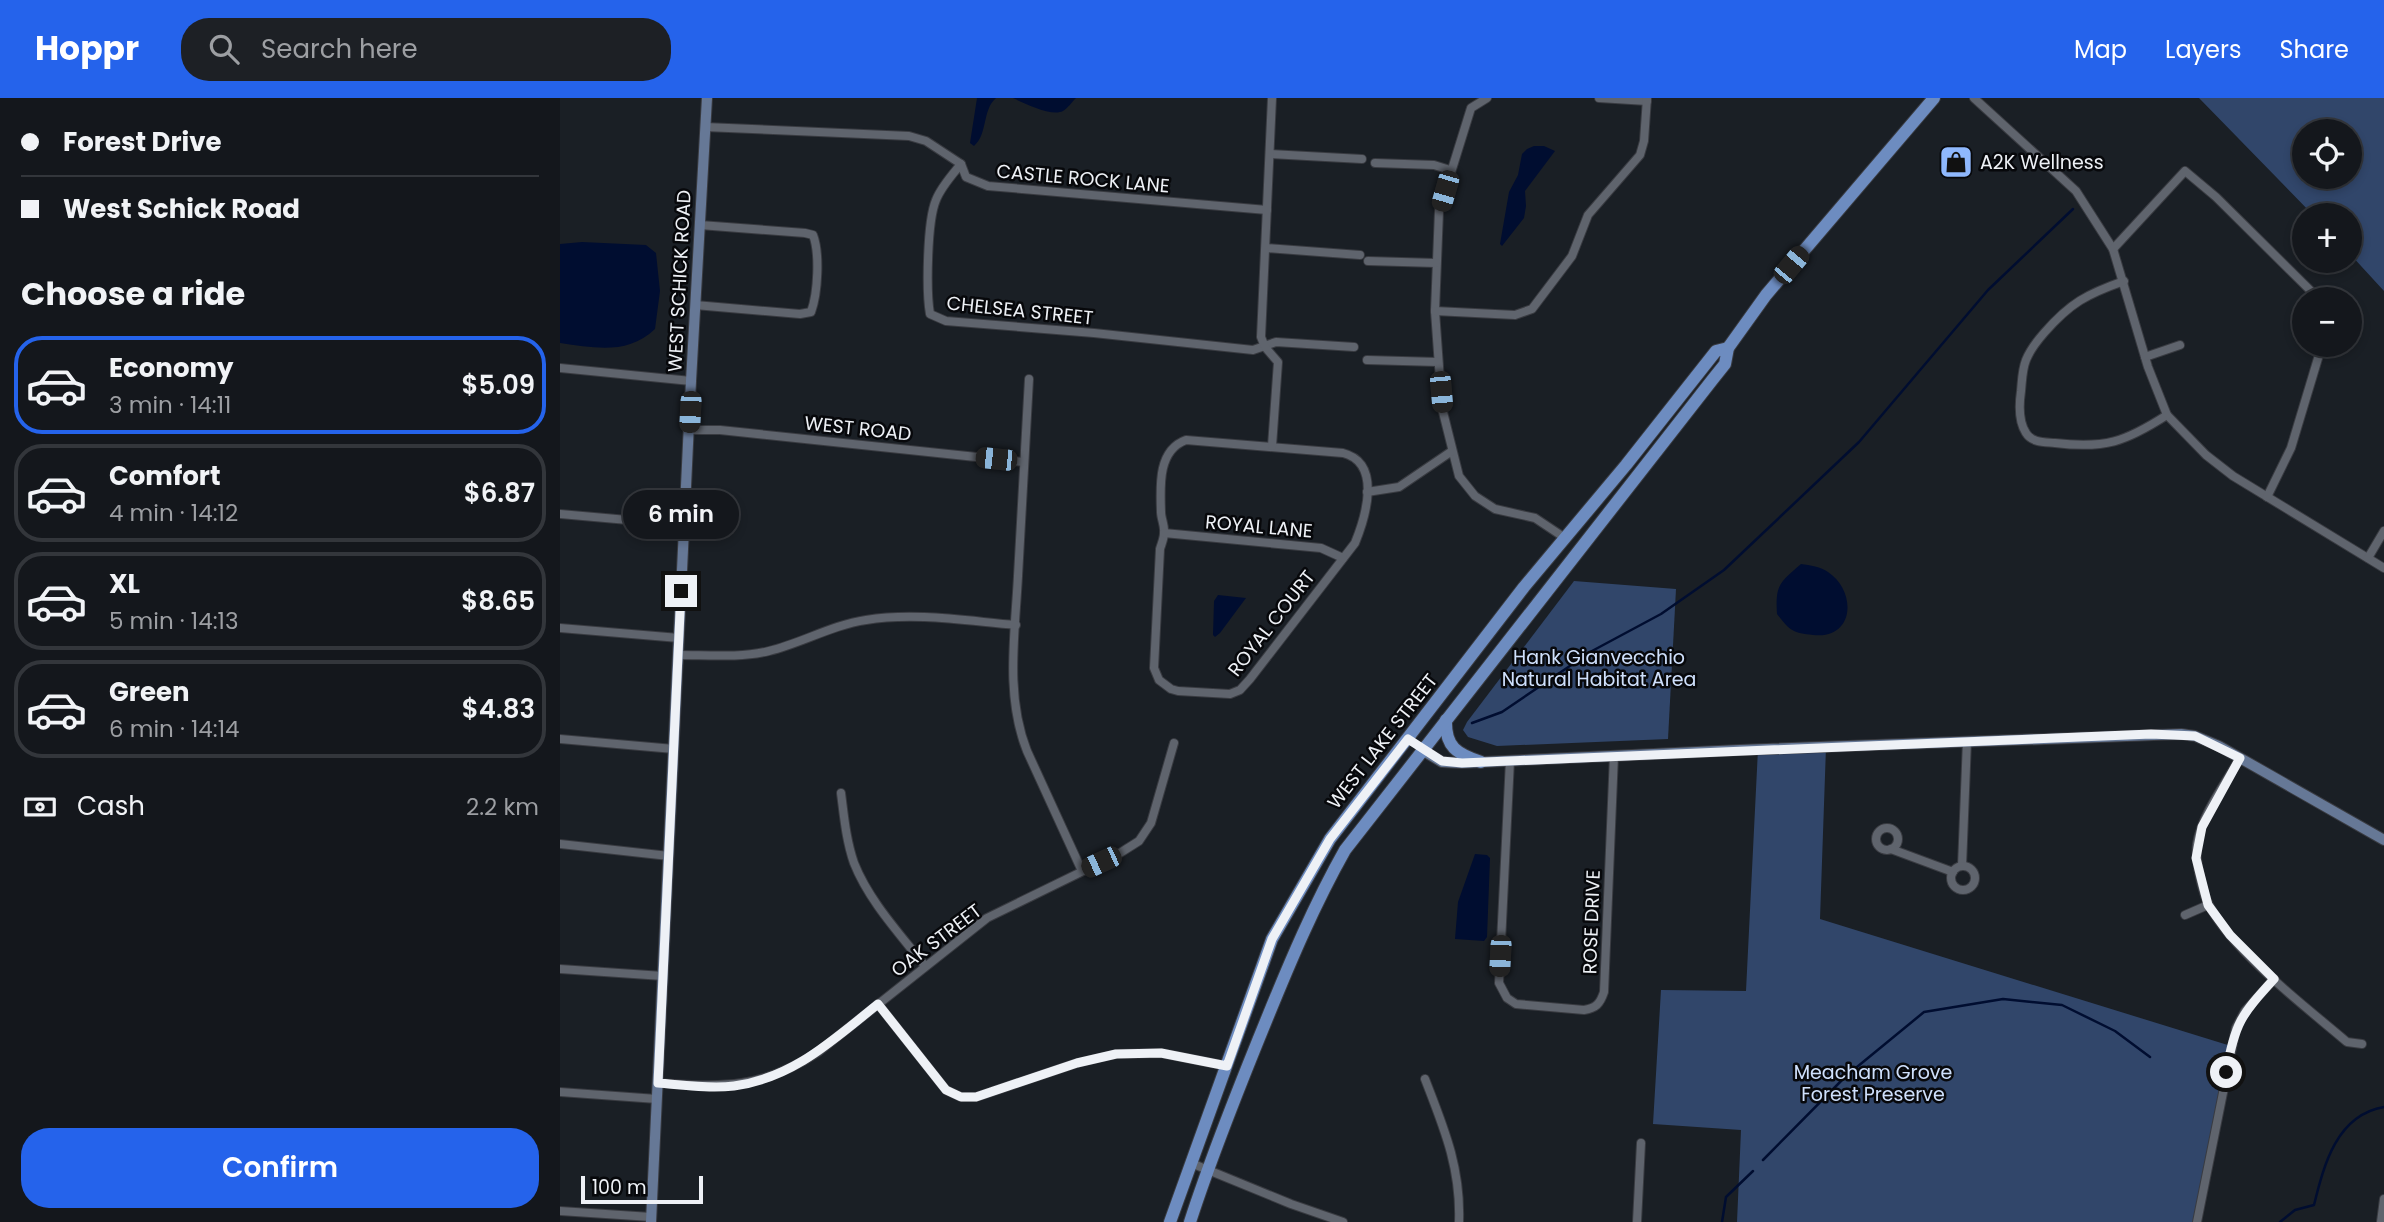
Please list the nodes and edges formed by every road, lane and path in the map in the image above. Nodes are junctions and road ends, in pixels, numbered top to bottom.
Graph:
1 (707, 98) edge
2 (1272, 98) edge
3 (1465, 98) edge
4 (1487, 98) edge
5 (1599, 98) edge
6 (1934, 98) edge
7 (1974, 98) edge
8 (1647, 99) edge
9 (1471, 108) junction
10 (705, 127) junction
11 (1270, 154) junction
12 (1362, 159) dead end
13 (1375, 163) dead end
14 (961, 164) junction
15 (1450, 170) junction
16 (1267, 210) junction
17 (699, 225) junction
18 (1266, 248) junction
19 (2113, 249) junction
20 (1436, 264) junction
21 (2124, 281) junction
22 (2307, 287) edge
23 (695, 305) junction
24 (1435, 311) junction
25 (2180, 345) dead end
26 (1265, 347) junction
27 (1353, 347) dead end
28 (1728, 348) junction
29 (2145, 356) junction
30 (2318, 357) edge
31 (1367, 359) dead end
32 (1438, 362) junction
33 (560, 368) edge
34 (1029, 379) dead end
35 (691, 380) junction
36 (2166, 415) junction
37 (689, 430) junction
38 (1272, 446) junction
39 (1452, 451) junction
40 (1024, 461) junction
41 (1367, 492) junction
42 (2266, 496) junction
43 (560, 514) edge
44 (684, 525) junction
45 (2384, 531) edge
46 (1164, 533) junction
47 (1565, 538) junction
48 (1343, 558) junction
49 (2368, 558) junction
50 (2384, 568) edge
51 (1016, 625) junction
52 (560, 628) edge
53 (679, 638) junction
54 (678, 654) junction
55 (1446, 720) junction
56 (560, 739) edge
57 (1408, 739) junction
58 (1967, 741) junction
59 (1174, 743) dead end
60 (674, 749) junction
61 (1422, 750) junction
62 (1614, 755) junction
63 (2240, 758) junction
64 (1510, 760) junction
65 (1481, 762) junction
66 (841, 793) dead end
67 (2384, 840) edge
68 (560, 845) edge
69 (1891, 849) dead end
70 (668, 856) junction
71 (1962, 866) junction
72 (1082, 871) junction
73 (1953, 872) junction
74 (2208, 905) junction
75 (2185, 915) dead end
76 (925, 966) junction
77 (560, 970) edge
78 (663, 976) junction
79 (2274, 979) junction
80 (878, 1004) junction
81 (2362, 1044) dead end
82 (1227, 1066) junction
83 (1425, 1079) dead end
84 (658, 1083) junction
85 (560, 1092) edge
86 (657, 1099) junction
87 (1641, 1143) dead end
88 (1191, 1163) junction
89 (1207, 1169) junction
90 (2384, 1199) edge
91 (560, 1211) edge
92 (651, 1220) edge
93 (1170, 1222) edge
94 (1189, 1222) edge
95 (1343, 1222) edge
96 (1459, 1222) edge
97 (1637, 1222) edge
98 (2197, 1222) edge
99 (2381, 1222) edge

1 - 10 street, WEST SCHICK ROAD
2 - 11 street
3 - 9 street
4 - 9 street
5 - 8 street
6 - 28 main road, WEST LAKE STREET
7 - 19 street
8 - 24 street
9 - 15 street
10 - 14 street, CASTLE ROCK LANE
10 - 17 street, WEST SCHICK ROAD
11 - 12 street
11 - 16 street
13 - 15 street
14 - 16 street, CASTLE ROCK LANE
14 - 26 street, CHELSEA STREET
15 - 20 street
16 - 18 street
17 - 23 street, WEST SCHICK ROAD
17 - 23 street
18 - 20 street
18 - 26 street
19 - 21 street
19 - 22 street
20 - 24 street
21 - 29 street
21 - 36 street
23 - 35 street, WEST SCHICK ROAD
24 - 32 street
25 - 29 street
26 - 27 street
26 - 38 street
28 - 47 main road, WEST LAKE STREET
28 - 55 main road, WEST LAKE STREET
29 - 36 street
30 - 42 street
31 - 32 street
32 - 39 street
33 - 35 street
34 - 40 street
35 - 37 street, WEST SCHICK ROAD
36 - 42 street
37 - 40 street, WEST ROAD
37 - 44 street, WEST SCHICK ROAD
38 - 41 street
38 - 46 street
39 - 41 street
39 - 47 street
40 - 51 street
41 - 48 street
42 - 49 street
43 - 44 street
44 - 53 street, WEST SCHICK ROAD
45 - 49 street
46 - 48 street, ROYAL LANE
46 - 48 street, ROYAL COURT
47 - 57 main road, WEST LAKE STREET
49 - 50 street
51 - 54 street
51 - 72 street
52 - 53 street
53 - 54 street, WEST SCHICK ROAD
54 - 60 street, WEST SCHICK ROAD
55 - 61 main road, WEST LAKE STREET
55 - 65 main road
56 - 60 street
57 - 61 main road
57 - 82 main road, WEST LAKE STREET
58 - 62 street
58 - 63 street
58 - 71 street
59 - 72 street, OAK STREET
60 - 70 street, WEST SCHICK ROAD
61 - 65 street
61 - 89 main road, WEST LAKE STREET
62 - 64 street
62 - 64 street, ROSE DRIVE
63 - 67 street
63 - 74 street
64 - 65 street
66 - 76 street
68 - 70 street
69 - 73 street
70 - 78 street, WEST SCHICK ROAD
71 - 73 street
71 - 73 street
72 - 76 street, OAK STREET
74 - 75 street
74 - 79 street
76 - 80 street, OAK STREET
77 - 78 street
78 - 84 street, WEST SCHICK ROAD
79 - 81 street
79 - 98 street
80 - 82 street
80 - 84 street, OAK STREET
82 - 88 main road, WEST LAKE STREET
83 - 96 street
84 - 86 street, WEST SCHICK ROAD
85 - 86 street
86 - 92 street, WEST SCHICK ROAD
87 - 97 street
88 - 89 street
88 - 93 main road, WEST LAKE STREET
89 - 94 main road, WEST LAKE STREET
89 - 95 street
90 - 99 street
91 - 92 street

